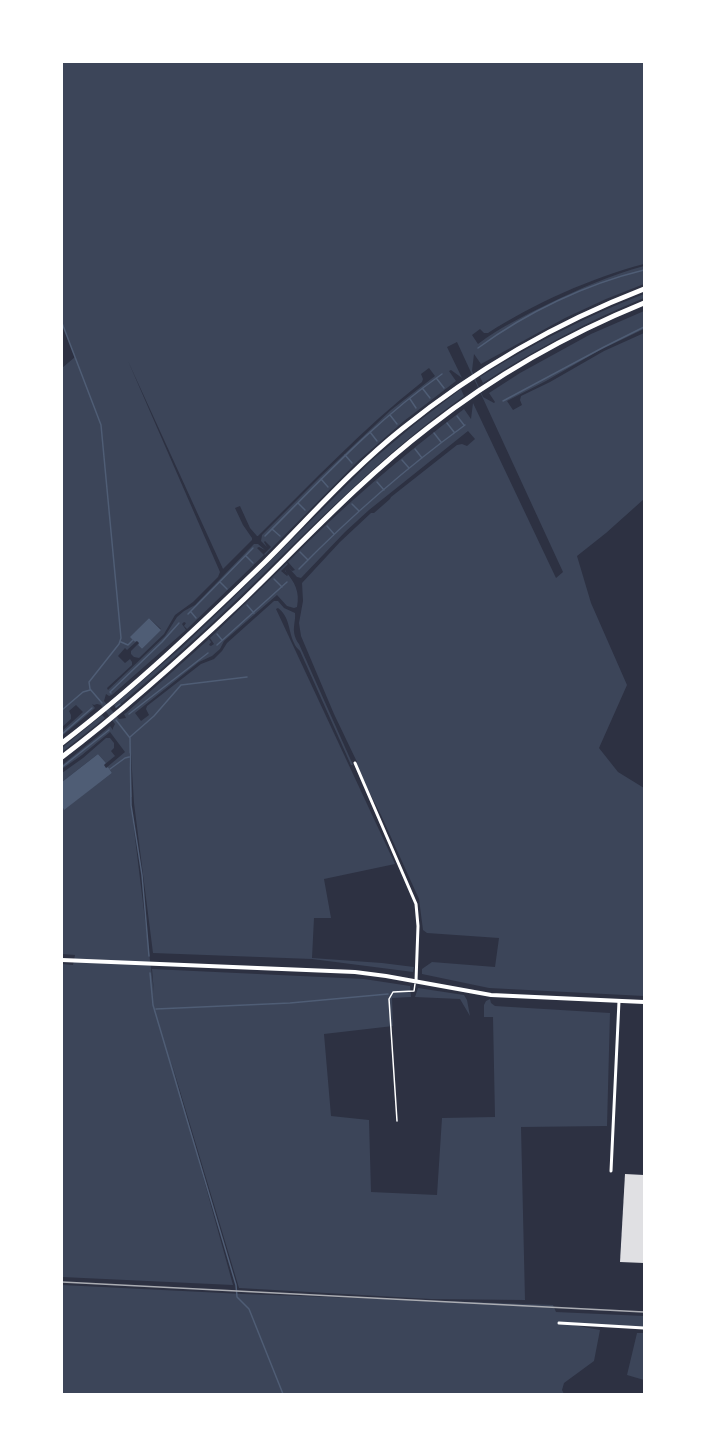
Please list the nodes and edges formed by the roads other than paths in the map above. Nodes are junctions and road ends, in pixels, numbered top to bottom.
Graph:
1 (645, 290) edge
2 (645, 303) edge
3 (62, 743) edge
4 (62, 757) edge
5 (355, 763) dead end
6 (62, 960) edge
7 (416, 981) junction
8 (619, 1001) junction
9 (645, 1002) edge
10 (397, 1121) dead end
11 (611, 1171) dead end
12 (559, 1323) dead end
13 (645, 1328) edge

1 - 3 highway
2 - 4 highway
5 - 7 street
6 - 7 main road
7 - 8 main road
7 - 10 lane
8 - 9 main road
8 - 11 street
12 - 13 street

